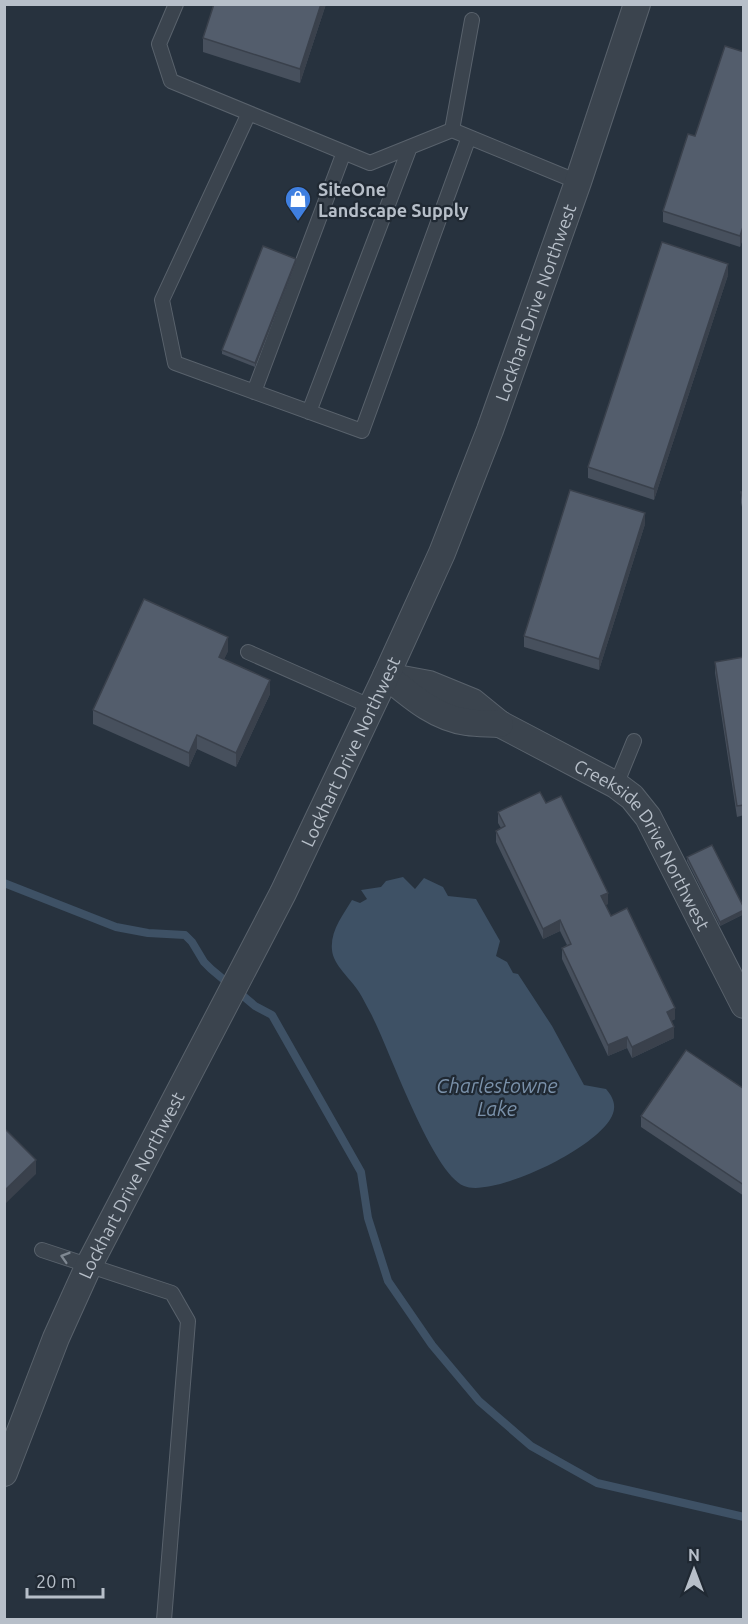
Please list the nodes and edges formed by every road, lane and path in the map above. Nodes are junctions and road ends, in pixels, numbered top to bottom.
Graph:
1 (176, 4) edge
2 (637, 4) edge
3 (472, 21) dead end
4 (249, 113) junction
5 (452, 130) junction
6 (469, 137) junction
7 (410, 147) junction
8 (344, 152) junction
9 (578, 182) junction
10 (254, 392) junction
11 (309, 412) junction
12 (248, 652) dead end
13 (386, 676) junction
14 (372, 707) junction
15 (634, 741) dead end
16 (616, 784) junction
17 (744, 1005) edge
18 (42, 1250) dead end
19 (90, 1264) junction
20 (4, 1473) edge
21 (164, 1620) edge

1 - 4 lane
2 - 9 street, Lockhart Drive Northwest
3 - 5 lane
4 - 8 lane
4 - 10 lane
5 - 6 lane
5 - 7 lane
6 - 9 lane
6 - 11 lane
7 - 8 lane
7 - 11 lane
8 - 10 lane
9 - 13 street, Lockhart Drive Northwest
10 - 11 lane
12 - 14 lane
13 - 14 street, Lockhart Drive Northwest
13 - 16 street, Creekside Drive Northwest
14 - 19 street, Lockhart Drive Northwest
15 - 16 lane
16 - 17 street, Creekside Drive Northwest
19 -> 18 lane
19 - 20 street, Lockhart Drive Northwest
19 - 21 lane

